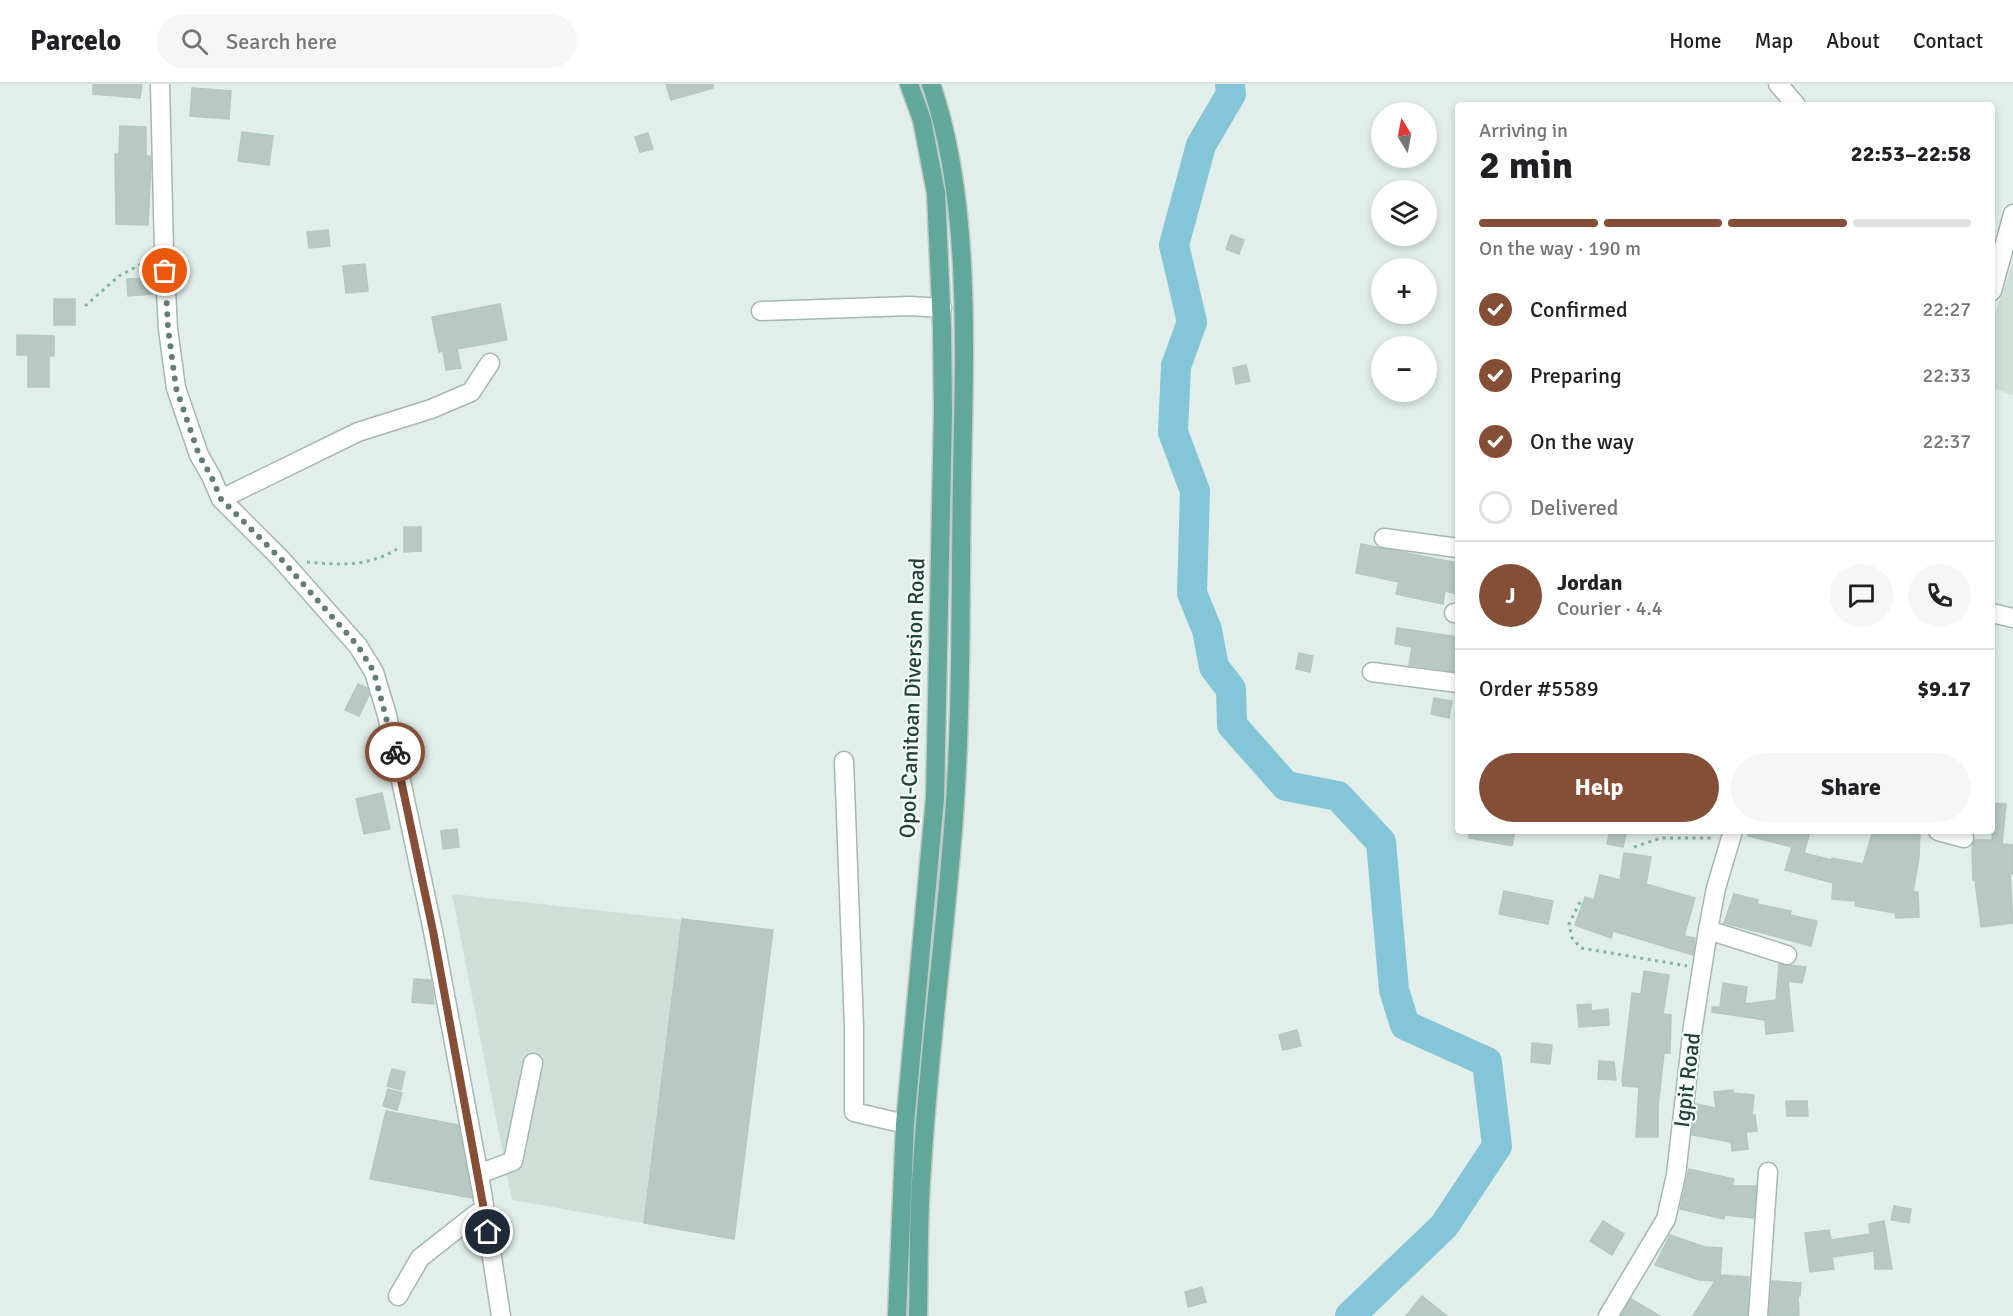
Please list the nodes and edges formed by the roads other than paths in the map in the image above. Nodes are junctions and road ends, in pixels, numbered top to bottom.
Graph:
1 (160, 84) edge
2 (909, 84) edge
3 (931, 84) edge
4 (1778, 84) edge
5 (1793, 102) edge
6 (2013, 214) edge
7 (2008, 252) edge
8 (1995, 284) edge
9 (942, 308) junction
10 (761, 311) dead end
11 (490, 363) dead end
12 (221, 499) junction
13 (1384, 538) dead end
14 (1455, 548) edge
15 (1995, 614) edge
16 (2013, 618) edge
17 (1372, 672) dead end
18 (1455, 683) edge
19 (844, 761) dead end
20 (1949, 834) edge
21 (1732, 835) edge
22 (1964, 838) dead end
23 (1708, 930) junction
24 (1786, 955) dead end
25 (533, 1063) dead end
26 (904, 1124) junction
27 (1768, 1173) dead end
28 (479, 1174) junction
29 (485, 1211) junction
30 (398, 1296) dead end
31 (501, 1316) edge
32 (897, 1316) edge
33 (918, 1316) edge
34 (1608, 1316) edge
35 (1758, 1316) edge

1 - 12 street
2 - 9 main road, Opol-Canitoan Diversion Road
3 - 33 main road, Opol-Canitoan Diversion Road
4 - 5 street
6 - 7 street
7 - 8 street
9 - 10 street
9 - 26 main road, Opol-Canitoan Diversion Road
11 - 12 street
12 - 28 street
13 - 14 street
15 - 16 street
17 - 18 street
19 - 26 street
20 - 22 street
21 - 23 street, Igpit Road
23 - 24 street
23 - 34 street, Igpit Road
25 - 28 street
26 - 32 main road, Opol-Canitoan Diversion Road
27 - 35 street
28 - 29 street
29 - 30 street
29 - 31 street

